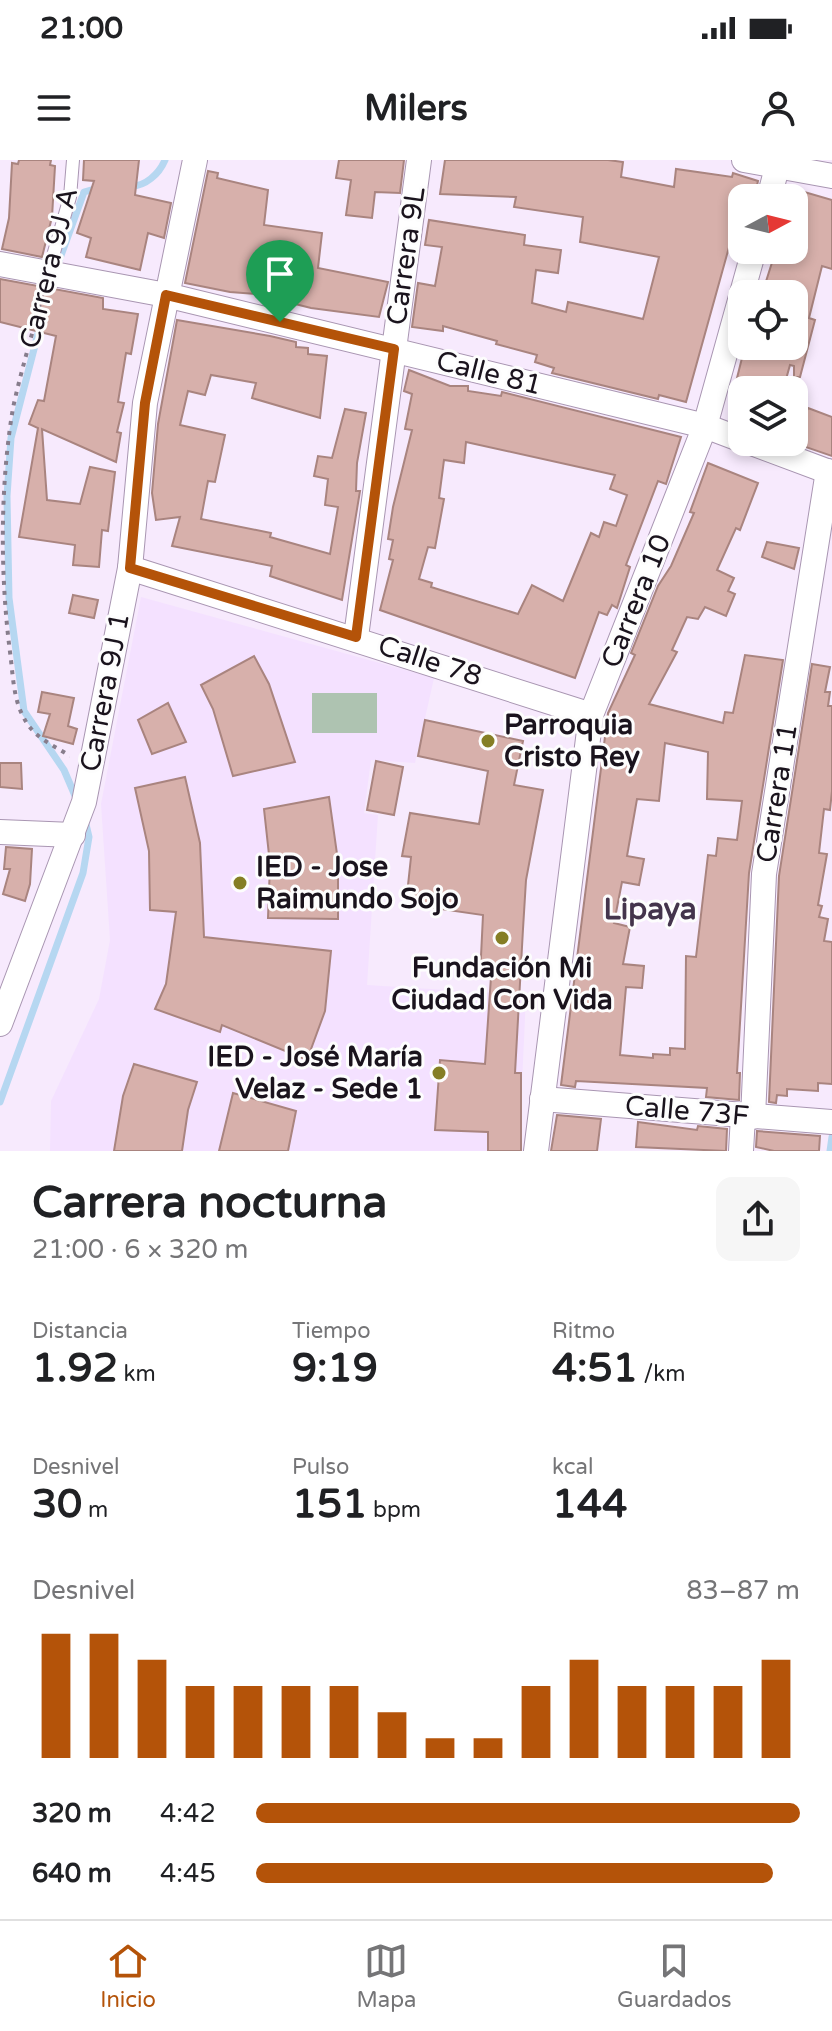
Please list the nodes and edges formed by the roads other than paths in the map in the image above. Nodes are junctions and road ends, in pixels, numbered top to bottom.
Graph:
1 (73, 160) edge
2 (195, 160) edge
3 (419, 160) edge
4 (744, 160) edge
5 (778, 162) edge
6 (832, 176) edge
7 (772, 184) edge
8 (0, 264) edge
9 (750, 264) edge
10 (53, 274) junction
11 (166, 295) junction
12 (394, 349) junction
13 (705, 426) junction
14 (728, 435) edge
15 (787, 456) edge
16 (830, 472) edge
17 (130, 568) junction
18 (356, 637) junction
19 (591, 715) junction
20 (79, 818) junction
21 (0, 832) edge
22 (0, 1024) edge
23 (542, 1099) junction
24 (748, 1116) junction
25 (831, 1122) edge
26 (536, 1151) edge
27 (741, 1151) edge

1 - 10 lane, Carrera 9J A
2 - 11 street, Carrera 9J 1
3 - 12 street, Carrera 9L
4 - 5 street
5 - 6 street
5 - 7 street
8 - 10 street, Calle 81
9 - 13 street, Carrera 10
10 - 11 street, Calle 81
11 - 12 street, Calle 81
11 - 17 street, Carrera 9J 1
12 - 13 street, Calle 81
12 - 18 street, Carrera 9L
13 - 14 street, Calle 81
13 - 19 street, Carrera 10
15 - 16 street
16 - 24 street, Carrera 11
17 - 18 street, Calle 78
17 - 20 street, Carrera 9J 1
18 - 19 street, Calle 78
19 - 23 street, Carrera 10
20 - 21 street
20 - 22 street, Carrera 9J 1
23 - 24 street, Calle 73F
23 - 26 street, Carrera 10
24 - 25 street, Calle 73F
24 - 27 street, Carrera 11

